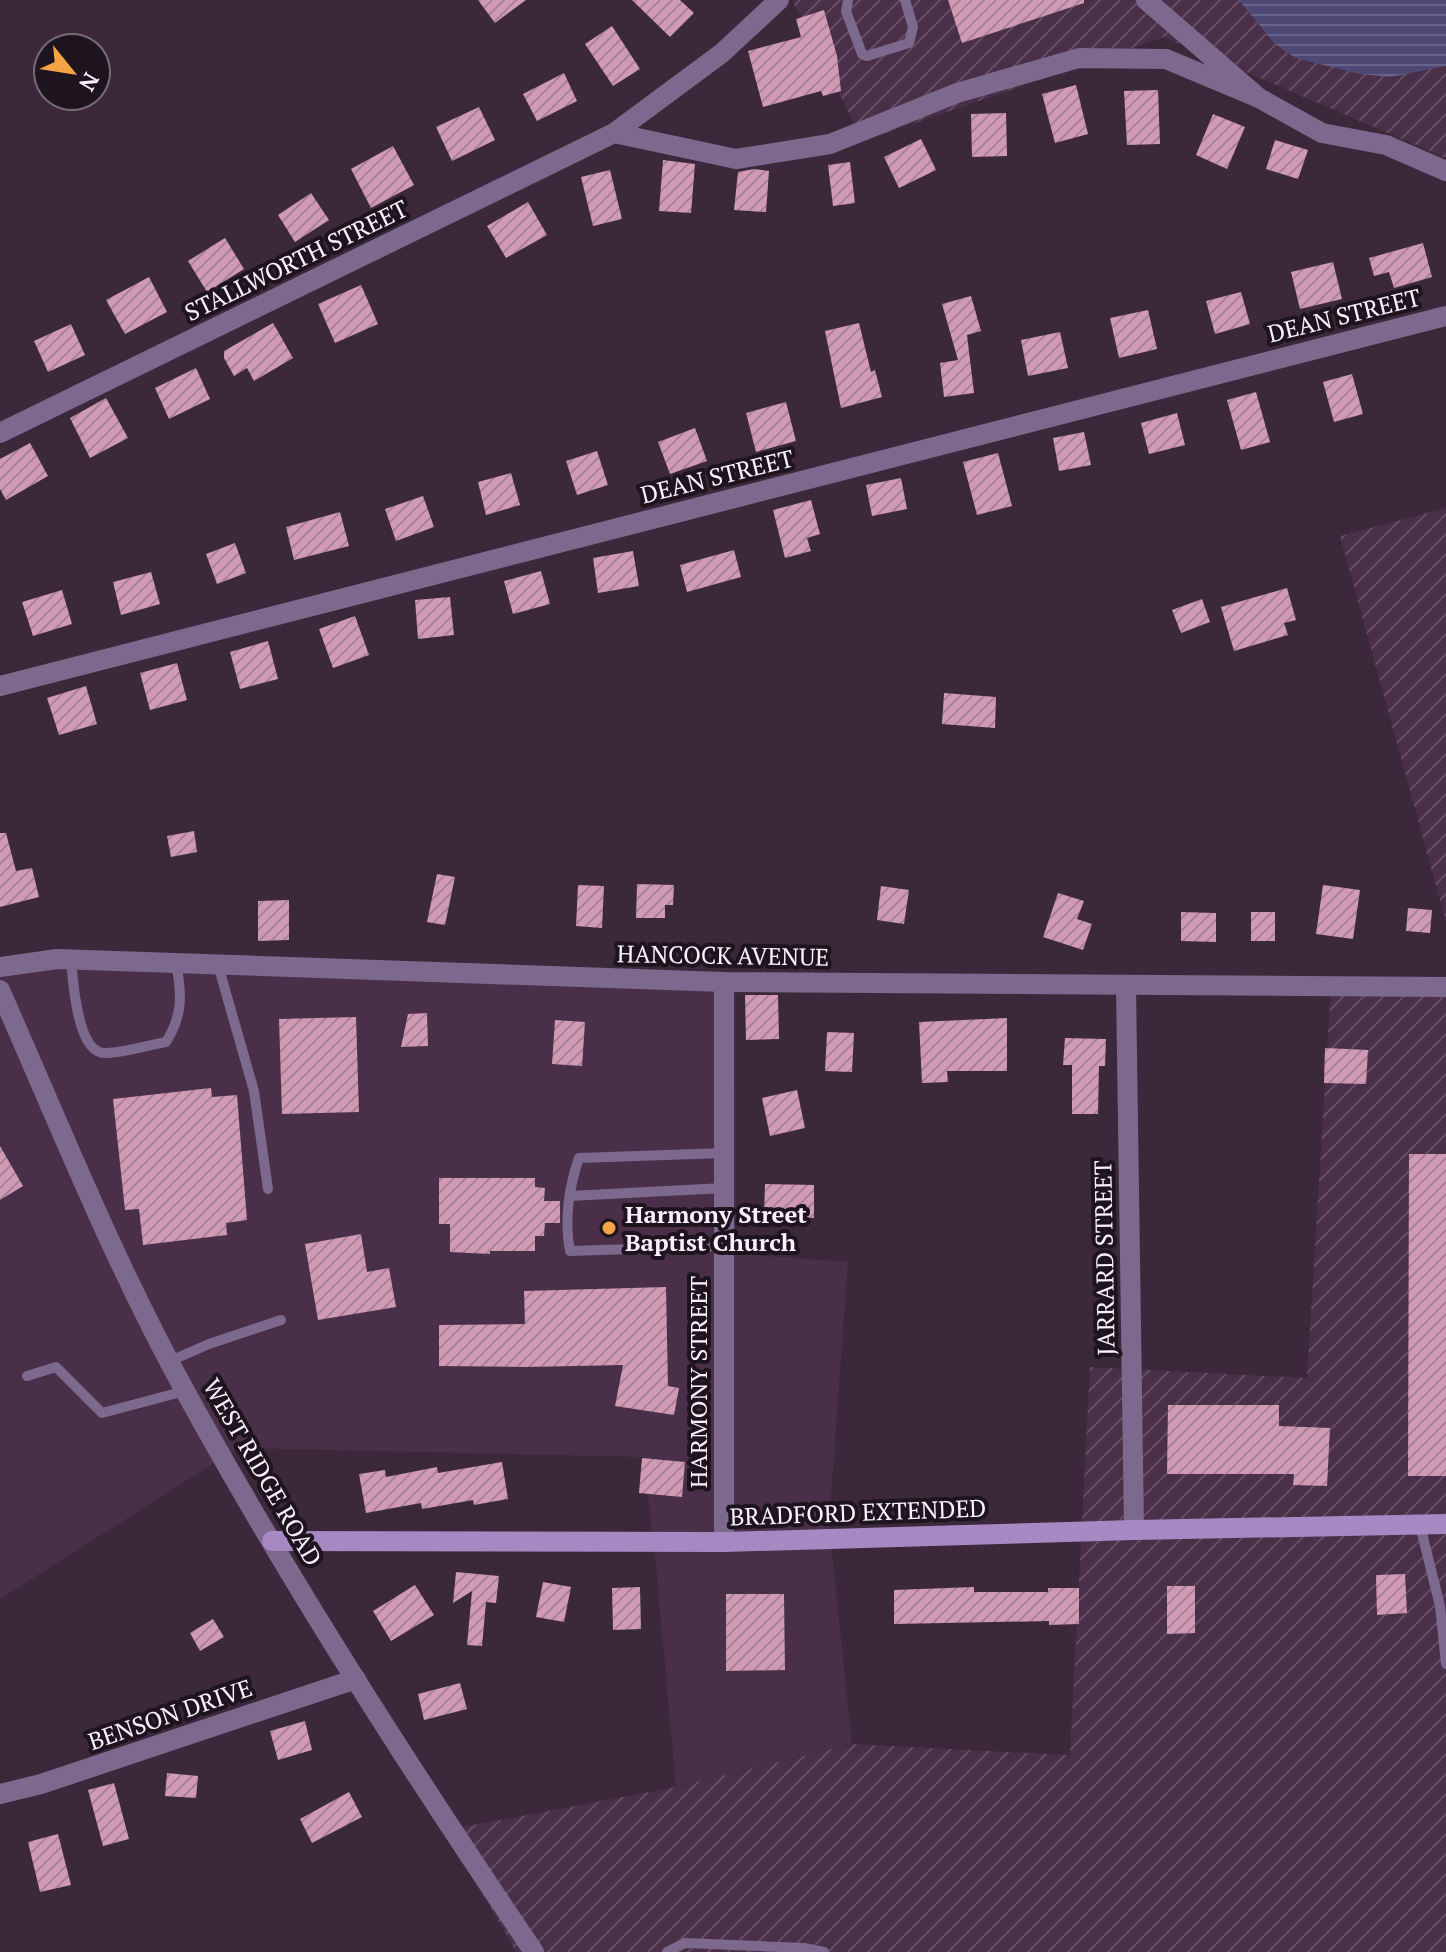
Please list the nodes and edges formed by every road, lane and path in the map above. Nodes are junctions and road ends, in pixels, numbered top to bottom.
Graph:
1 (779, 0) edge
2 (848, 0) edge
3 (905, 0) edge
4 (1146, 0) edge
5 (1259, 98) junction
6 (614, 133) junction
7 (1446, 171) edge
8 (1446, 316) edge
9 (0, 433) edge
10 (0, 686) edge
11 (71, 960) junction
12 (176, 963) junction
13 (218, 965) junction
14 (0, 967) edge
15 (724, 982) junction
16 (1126, 986) junction
17 (1446, 987) edge
18 (0, 990) edge
19 (724, 1153) junction
20 (724, 1188) junction
21 (268, 1189) dead end
22 (570, 1196) junction
23 (724, 1246) junction
24 (281, 1320) dead end
25 (170, 1361) junction
26 (27, 1376) dead end
27 (185, 1391) junction
28 (1446, 1524) edge
29 (1420, 1525) junction
30 (1134, 1530) junction
31 (272, 1541) junction
32 (724, 1542) junction
33 (1446, 1664) edge
34 (356, 1679) junction
35 (0, 1794) edge
36 (534, 1952) edge
37 (667, 1952) edge
38 (824, 1952) edge

1 - 6 street, STALLWORTH STREET
2 - 3 lane
4 - 5 street
5 - 6 street
5 - 7 street
6 - 9 street, STALLWORTH STREET
8 - 10 street, DEAN STREET
11 - 12 street, HANCOCK AVENUE
11 - 12 lane
11 - 14 street, HANCOCK AVENUE
12 - 13 street, HANCOCK AVENUE
13 - 15 street, HANCOCK AVENUE
13 - 21 lane
15 - 16 street, HANCOCK AVENUE
15 - 19 street, HARMONY STREET
16 - 17 street, HANCOCK AVENUE
16 - 30 street, JARRARD STREET
18 - 25 street, WEST RIDGE ROAD
19 - 20 street, HARMONY STREET
19 - 22 lane
20 - 22 lane
20 - 23 street, HARMONY STREET
22 - 23 lane
23 - 32 street, HARMONY STREET
24 - 25 lane
25 - 27 street, WEST RIDGE ROAD
26 - 27 lane
27 - 31 street, WEST RIDGE ROAD
28 - 29 street, BRADFORD EXTENDED
29 - 30 street, BRADFORD EXTENDED
29 - 33 lane
30 - 32 street, BRADFORD EXTENDED
31 - 32 street, BRADFORD EXTENDED
31 - 34 street, WEST RIDGE ROAD
34 - 35 street, BENSON DRIVE
34 - 36 street, WEST RIDGE ROAD
37 - 38 lane

